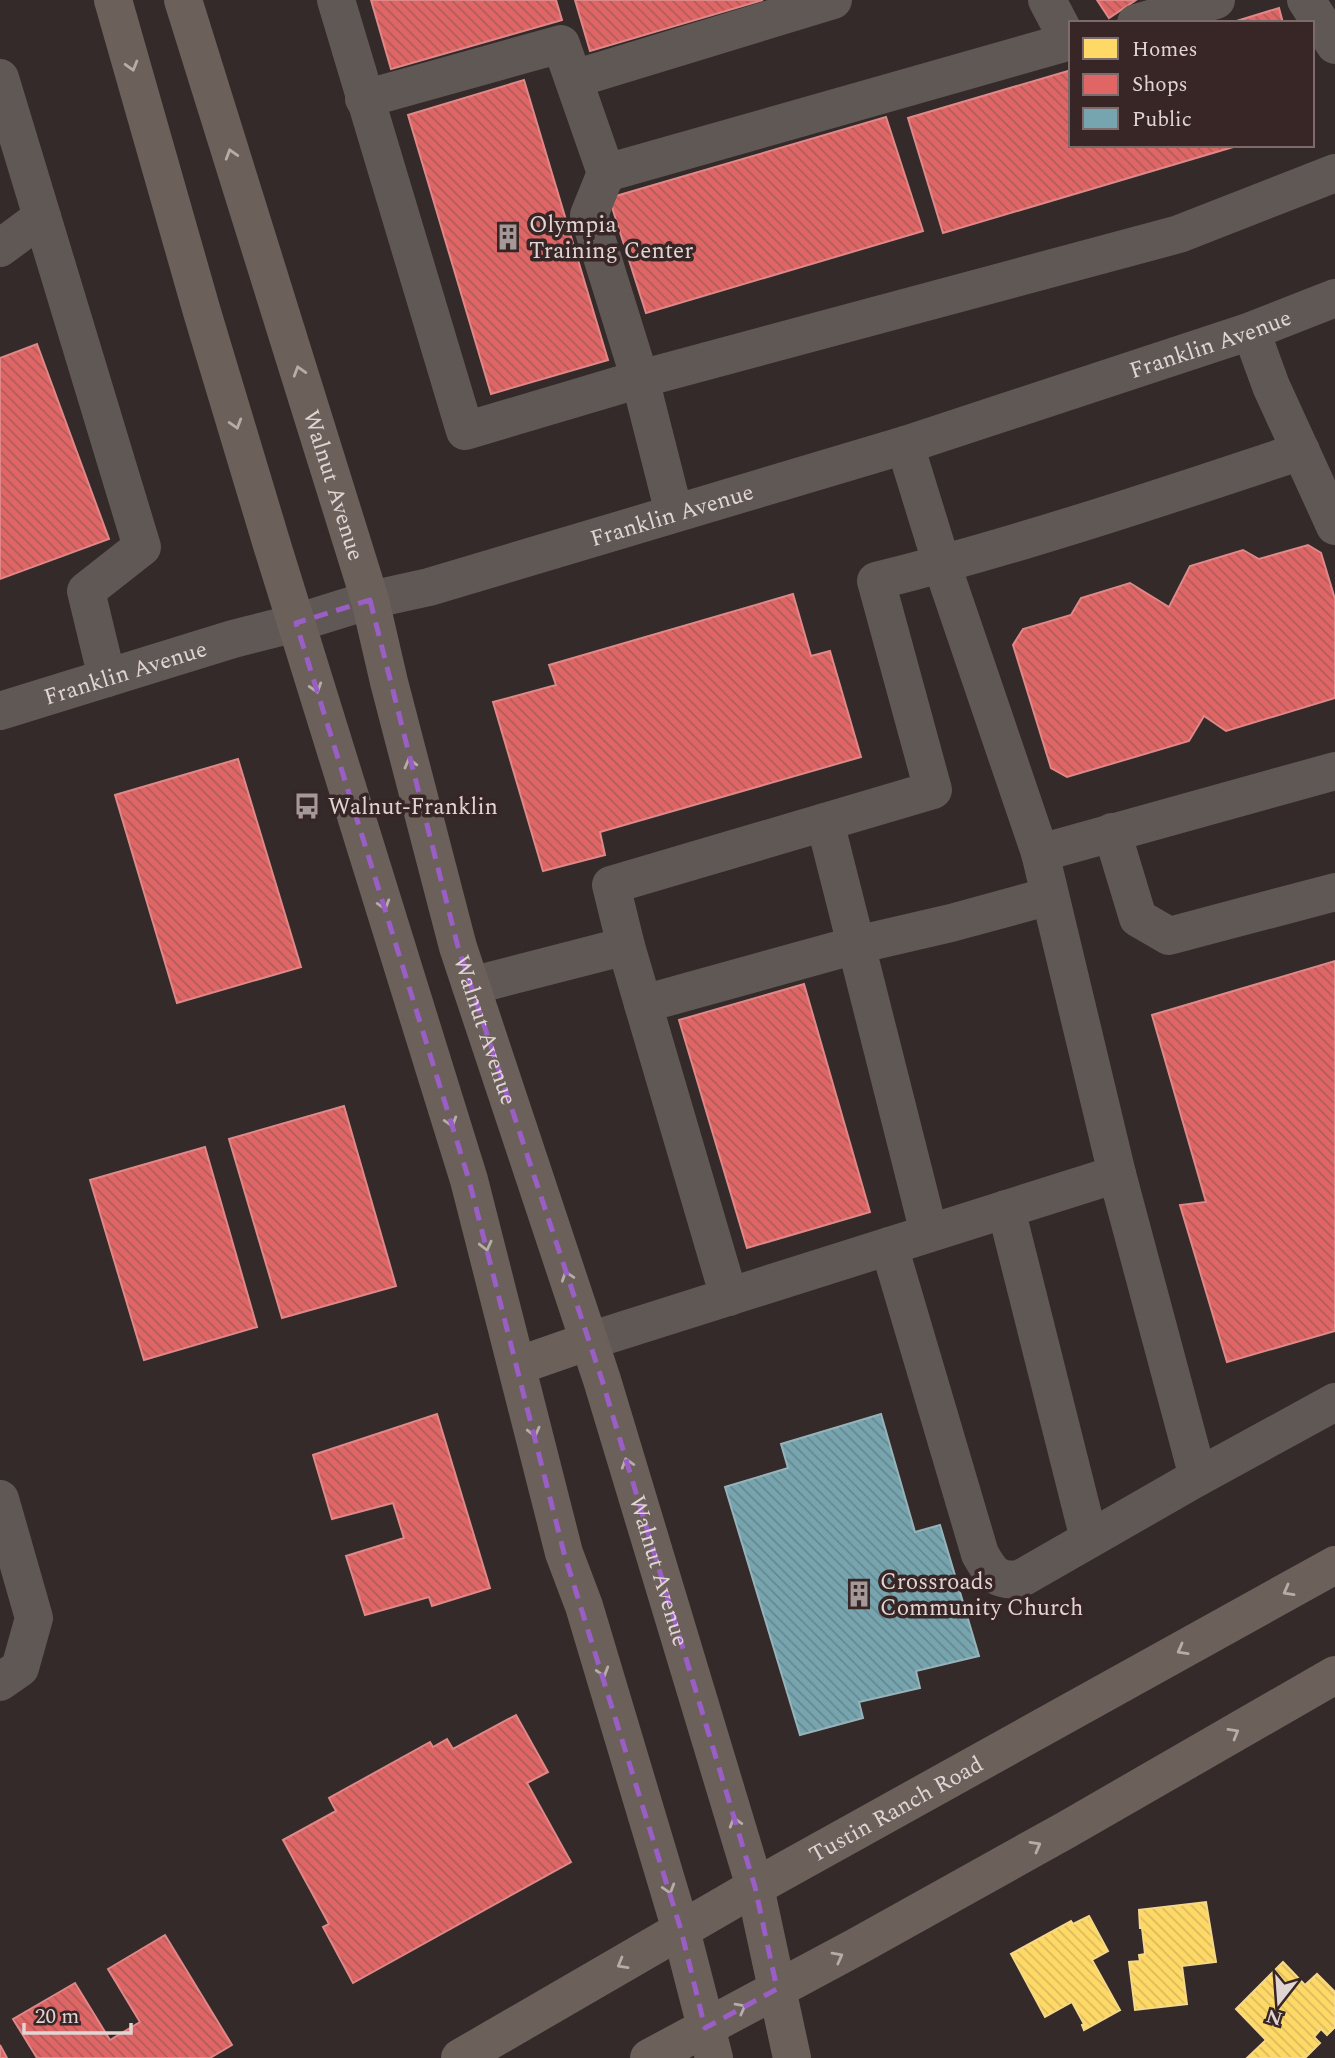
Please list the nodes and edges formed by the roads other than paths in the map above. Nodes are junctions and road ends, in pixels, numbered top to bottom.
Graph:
1 (113, 0) edge
2 (183, 0) edge
3 (336, 0) edge
4 (833, 0) edge
5 (1047, 0) edge
6 (1216, 0) edge
7 (1306, 0) edge
8 (1143, 21) edge
9 (1069, 40) edge
10 (1069, 42) edge
11 (1335, 44) edge
12 (0, 78) edge
13 (574, 79) junction
14 (364, 99) junction
15 (606, 173) junction
16 (1335, 173) edge
17 (42, 217) junction
18 (0, 248) edge
19 (1335, 298) edge
20 (1251, 331) junction
21 (640, 379) junction
22 (905, 445) junction
23 (1301, 452) junction
24 (674, 513) junction
25 (1335, 526) edge
26 (942, 565) junction
27 (370, 600) junction
28 (296, 623) junction
29 (107, 678) junction
30 (0, 711) edge
31 (1335, 771) edge
32 (825, 822) junction
33 (1112, 832) junction
34 (1040, 853) junction
35 (1335, 892) edge
36 (1050, 896) junction
37 (856, 945) junction
38 (626, 946) junction
39 (471, 986) junction
40 (643, 1004) junction
41 (1117, 1174) junction
42 (1006, 1209) junction
43 (929, 1233) junction
44 (889, 1246) junction
45 (729, 1297) junction
46 (589, 1341) junction
47 (517, 1366) junction
48 (1335, 1402) edge
49 (1198, 1477) junction
50 (0, 1499) edge
51 (1089, 1539) junction
52 (1335, 1565) edge
53 (1335, 1675) edge
54 (0, 1682) edge
55 (755, 1887) junction
56 (681, 1930) junction
57 (778, 1989) junction
58 (710, 2043) edge
59 (460, 2058) edge
60 (649, 2058) edge
61 (792, 2058) edge

1 -> 28 main road
27 -> 2 main road, Walnut Avenue
3 - 14 street
4 - 13 street
5 - 9 street
6 - 8 street
7 - 11 street
10 - 15 street
12 - 17 street
13 - 14 street
13 - 15 street
14 - 21 street
15 - 21 street
16 - 21 street
17 - 18 street
17 - 29 street
19 - 20 street, Franklin Avenue
20 - 22 street, Franklin Avenue
20 - 23 street
21 - 24 street
22 - 24 street, Franklin Avenue
22 - 26 street
23 - 25 street
23 - 26 street
24 - 27 street, Franklin Avenue
26 - 32 street
26 - 34 street
27 - 28 street, Franklin Avenue
39 -> 27 main road, Walnut Avenue
28 - 29 street, Franklin Avenue
28 -> 47 main road
29 - 30 street, Franklin Avenue
31 - 33 street
32 - 37 street
32 - 38 street
33 - 34 street
33 - 35 street
34 - 36 street
36 - 37 street
36 - 41 street
37 - 40 street
37 - 43 street
38 - 39 street
38 - 40 street
46 -> 39 main road, Walnut Avenue
40 - 45 street
41 - 42 street
41 - 49 street
42 - 43 street
42 - 51 street
43 - 44 street
44 - 45 street
44 - 51 street
45 - 46 street
46 - 47 main road
55 -> 46 main road, Walnut Avenue
47 -> 56 main road
48 - 49 street
49 - 51 street
50 - 54 street
52 -> 55 main road, Tustin Ranch Road
57 -> 53 main road
55 - 56 main road, Tustin Ranch Road
55 - 57 main road, Walnut Avenue
56 - 58 main road
56 -> 59 main road, Tustin Ranch Road
58 -> 57 main road
57 - 61 main road, Walnut Avenue
58 - 60 main road

